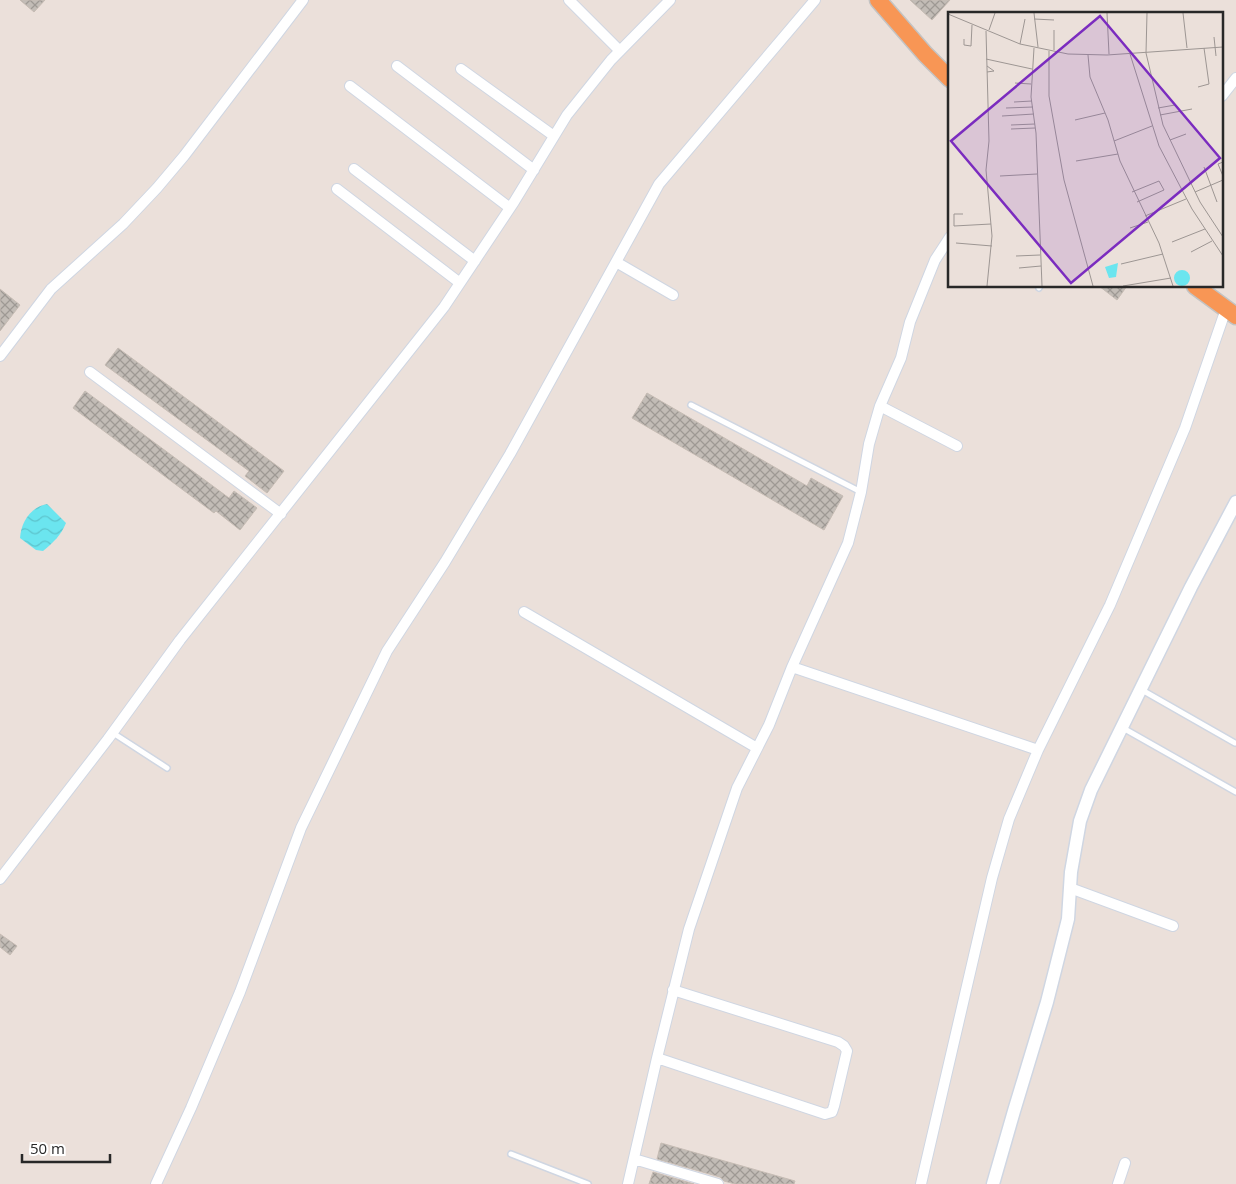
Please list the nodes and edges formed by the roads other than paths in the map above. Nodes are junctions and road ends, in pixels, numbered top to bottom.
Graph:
1 (302, 0) edge
2 (569, 0) edge
3 (670, 0) edge
4 (815, 0) edge
5 (878, 0) edge
6 (620, 51) junction
7 (397, 66) dead end
8 (461, 69) dead end
9 (948, 77) edge
10 (1236, 78) edge
11 (350, 86) dead end
12 (1224, 93) edge
13 (554, 136) junction
14 (354, 169) dead end
15 (534, 170) junction
16 (337, 189) dead end
17 (510, 208) junction
18 (948, 240) edge
19 (475, 260) junction
20 (616, 262) junction
21 (460, 283) junction
22 (1198, 288) edge
23 (673, 295) dead end
24 (1231, 313) edge
25 (0, 356) edge
26 (90, 372) dead end
27 (691, 406) dead end
28 (880, 406) junction
29 (957, 446) dead end
30 (861, 492) junction
31 (1236, 502) edge
32 (281, 514) junction
33 (524, 612) dead end
34 (792, 667) junction
35 (1141, 690) junction
36 (1122, 728) junction
37 (112, 733) junction
38 (1235, 743) edge
39 (757, 748) junction
40 (1038, 750) junction
41 (167, 768) dead end
42 (1236, 792) edge
43 (0, 879) edge
44 (1070, 888) junction
45 (1173, 926) dead end
46 (673, 990) junction
47 (656, 1058) junction
48 (512, 1154) dead end
49 (634, 1159) junction
50 (1126, 1163) dead end
51 (156, 1184) edge
52 (588, 1184) edge
53 (628, 1184) edge
54 (718, 1184) edge
55 (921, 1184) edge
56 (993, 1184) edge
57 (1118, 1184) edge

1 - 25 street
2 - 6 street
3 - 6 street
4 - 20 street
5 - 9 highway
6 - 13 street
7 - 15 street
8 - 13 street
10 - 12 street
11 - 17 street
13 - 15 street
14 - 19 street
15 - 17 street
16 - 21 street
17 - 19 street
18 - 28 street
19 - 21 street
20 - 23 street
20 - 51 street
21 - 32 street
22 - 24 highway
24 - 40 street
26 - 32 street
27 - 30 lane
28 - 29 street
28 - 30 street
30 - 34 street
31 - 35 street
32 - 37 street
33 - 39 street
34 - 39 street
34 - 40 street
35 - 36 street
35 - 38 lane
36 - 42 lane
36 - 44 street
37 - 41 lane
37 - 43 street
39 - 46 street
40 - 55 street
44 - 45 street
44 - 56 street
46 - 47 street
46 - 47 street
47 - 49 street
48 - 52 lane
49 - 53 street
49 - 54 street
50 - 57 street

